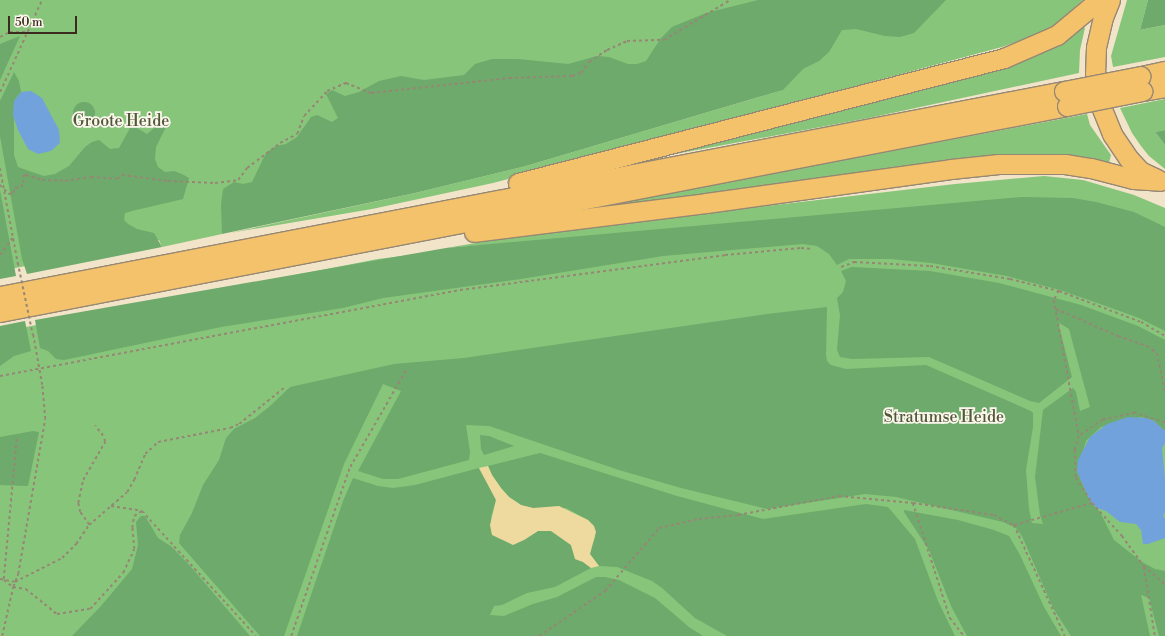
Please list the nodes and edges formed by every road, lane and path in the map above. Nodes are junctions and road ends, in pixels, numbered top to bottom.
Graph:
1 (42, 0) edge
2 (730, 0) edge
3 (1099, 0) edge
4 (1110, 0) edge
5 (26, 32) junction
6 (0, 37) edge
7 (1165, 71) edge
8 (1142, 84) junction
9 (1165, 87) edge
10 (0, 92) edge
11 (1065, 98) junction
12 (0, 168) edge
13 (1163, 182) edge
14 (0, 185) edge
15 (5, 191) junction
16 (449, 209) junction
17 (14, 237) junction
18 (367, 242) junction
19 (813, 249) dead end
20 (0, 255) edge
21 (841, 267) dead end
22 (1059, 291) junction
23 (0, 296) edge
24 (1056, 309) junction
25 (0, 312) edge
26 (1165, 336) edge
27 (39, 368) junction
28 (406, 370) dead end
29 (0, 376) edge
30 (285, 387) dead end
31 (1165, 392) edge
32 (1165, 423) edge
33 (95, 426) dead end
34 (1080, 436) junction
35 (17, 439) dead end
36 (913, 503) junction
37 (1092, 503) junction
38 (111, 506) junction
39 (142, 511) junction
40 (89, 525) junction
41 (1014, 525) junction
42 (1144, 566) junction
43 (0, 579) edge
44 (4, 580) junction
45 (15, 582) junction
46 (1165, 584) edge
47 (13, 587) junction
48 (2, 636) edge
49 (256, 636) edge
50 (291, 636) edge
51 (538, 636) edge
52 (964, 636) edge
53 (1065, 636) edge
54 (1155, 636) edge

1 - 5 path
2 - 15 path
3 - 16 highway
4 - 13 highway
5 - 6 path
5 - 10 path
7 - 8 highway
8 - 9 highway
8 - 11 highway, bridge
11 - 16 highway
11 - 18 highway
12 - 15 path
13 - 18 highway
14 - 15 path
15 - 17 path
16 - 23 highway
17 - 20 path
17 - 27 path, bridge
18 - 25 highway
19 - 27 path
21 - 22 path
22 - 24 path
22 - 26 path
24 - 31 path
24 - 34 path
27 - 29 path
27 - 45 path
28 - 50 path
30 - 38 path
32 - 34 path
33 - 40 path
34 - 37 path
35 - 44 path
36 - 41 path
36 - 51 path
36 - 52 path
37 - 41 path
37 - 42 path
38 - 39 path
38 - 40 path
39 - 47 path
39 - 49 path
40 - 45 path
41 - 53 path
42 - 46 path
42 - 54 path
43 - 44 path
44 - 45 path
44 - 47 path
45 - 47 path
47 - 48 path

